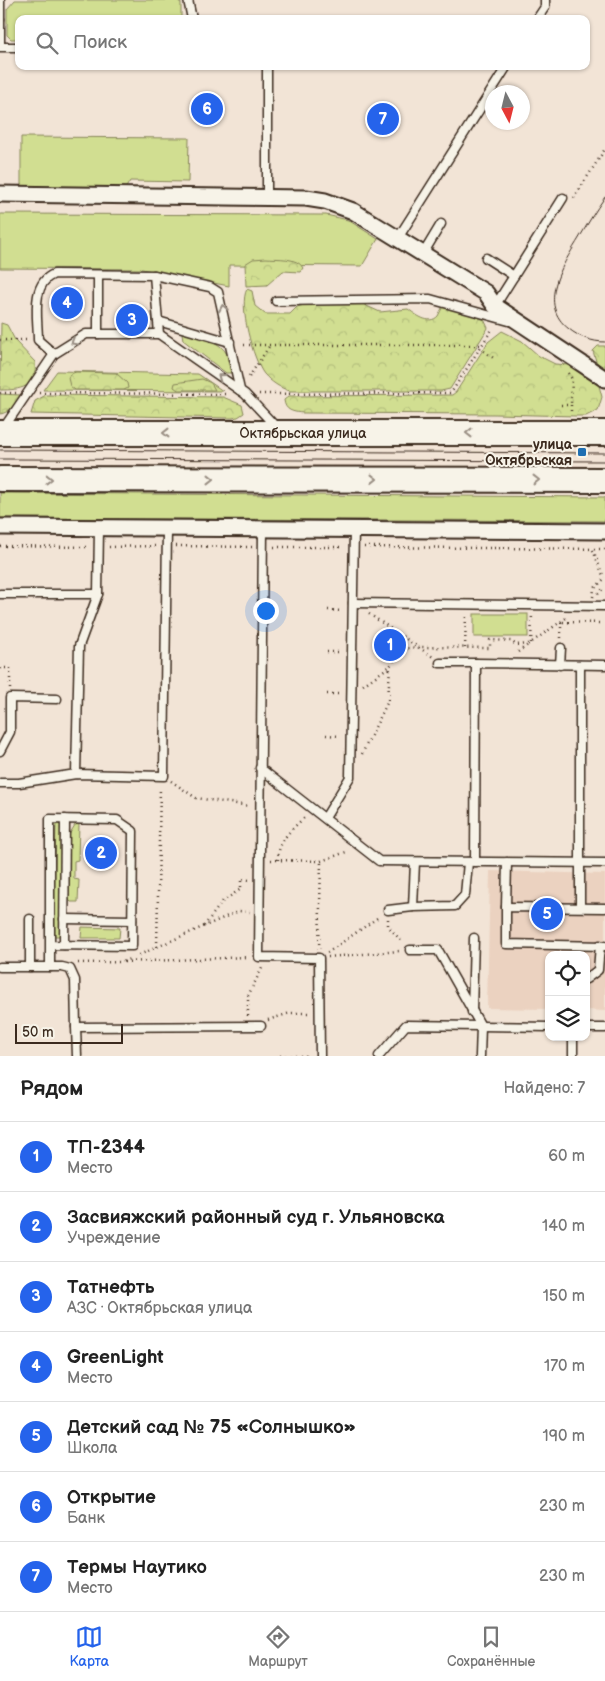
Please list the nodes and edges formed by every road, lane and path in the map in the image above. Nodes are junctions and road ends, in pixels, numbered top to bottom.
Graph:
1 (0, 0) edge
2 (188, 0) edge
3 (544, 0) edge
4 (191, 15) edge
5 (540, 15) edge
6 (0, 19) edge
7 (15, 47) edge
8 (267, 70) edge
9 (504, 70) edge
10 (0, 194) edge
11 (267, 198) junction
12 (563, 198) dead end
13 (441, 224) dead end
14 (398, 238) junction
15 (423, 254) junction
16 (486, 258) dead end
17 (98, 274) junction
18 (154, 275) junction
19 (514, 276) junction
20 (276, 301) dead end
21 (497, 312) junction
22 (158, 321) junction
23 (98, 334) junction
24 (159, 334) junction
25 (0, 340) edge
26 (38, 340) junction
27 (230, 342) junction
28 (244, 345) dead end
29 (270, 345) junction
30 (481, 347) junction
31 (54, 354) junction
32 (496, 360) dead end
33 (605, 380) edge
34 (0, 392) edge
35 (242, 392) junction
36 (28, 393) junction
37 (560, 405) dead end
38 (571, 416) dead end
39 (0, 433) edge
40 (282, 433) junction
41 (605, 433) edge
42 (0, 479) edge
43 (605, 480) edge
44 (0, 528) edge
45 (99, 528) junction
46 (167, 528) junction
47 (262, 529) junction
48 (354, 529) junction
49 (605, 531) edge
50 (0, 546) edge
51 (167, 546) junction
52 (99, 547) junction
53 (262, 547) junction
54 (354, 547) junction
55 (592, 549) junction
56 (605, 549) edge
57 (605, 578) edge
58 (605, 587) edge
59 (0, 594) edge
60 (98, 594) junction
61 (353, 603) junction
62 (466, 605) junction
63 (532, 605) junction
64 (605, 606) edge
65 (561, 622) junction
66 (602, 623) dead end
67 (531, 643) junction
68 (418, 647) junction
69 (465, 648) junction
70 (561, 648) joint
71 (440, 662) joint
72 (476, 663) junction
73 (560, 664) junction
74 (580, 665) junction
75 (605, 665) edge
76 (390, 666) junction
77 (0, 668) edge
78 (351, 686) junction
79 (10, 698) junction
80 (57, 698) dead end
81 (0, 751) edge
82 (260, 768) junction
83 (76, 774) junction
84 (162, 776) junction
85 (350, 777) junction
86 (0, 783) edge
87 (260, 807) junction
88 (314, 809) junction
89 (325, 818) junction
90 (65, 819) junction
91 (361, 847) junction
92 (259, 860) junction
93 (278, 860) junction
94 (321, 861) junction
95 (415, 862) junction
96 (472, 862) junction
97 (507, 862) junction
98 (580, 863) junction
99 (605, 863) edge
100 (259, 880) junction
101 (413, 907) junction
102 (506, 907) junction
103 (580, 907) junction
104 (605, 908) edge
105 (388, 910) junction
106 (240, 912) dead end
107 (30, 919) dead end
108 (64, 919) junction
109 (132, 920) junction
110 (203, 927) junction
111 (474, 938) dead end
112 (50, 945) junction
113 (64, 945) junction
114 (567, 945) junction
115 (603, 946) edge
116 (157, 947) junction
117 (410, 950) junction
118 (567, 951) edge
119 (258, 957) junction
120 (268, 957) junction
121 (319, 958) junction
122 (122, 962) junction
123 (79, 963) junction
124 (50, 965) junction
125 (0, 967) edge
126 (30, 967) junction
127 (80, 972) dead end
128 (590, 976) edge
129 (320, 1012) junction
130 (472, 1012) junction
131 (247, 1022) dead end
132 (262, 1024) joint
133 (480, 1026) junction
134 (76, 1027) junction
135 (545, 1027) edge
136 (590, 1028) edge
137 (605, 1028) edge
138 (573, 1041) edge
139 (77, 1056) edge
140 (275, 1056) edge
141 (291, 1056) edge
142 (320, 1056) edge
143 (379, 1056) edge
144 (480, 1056) edge
145 (573, 1056) edge

1 - 6 lane
2 - 4 lane
3 - 5 lane
6 - 7 lane
8 - 11 lane
9 - 14 lane
10 - 11 street
11 - 14 street
12 - 19 lane
13 - 15 lane
14 - 15 street
15 - 21 street
16 - 19 lane
17 - 18 lane
17 - 23 lane
17 - 26 lane
18 - 22 lane
27 -> 18 lane
19 - 21 lane
20 - 21 lane
21 - 30 path
21 - 33 street
22 - 24 lane
22 - 27 lane
23 - 24 lane
23 -> 31 lane
35 -> 24 lane
25 - 26 path
26 - 31 lane
27 - 35 lane
28 - 29 path
29 - 30 path
29 - 35 path
30 - 32 path
30 - 35 path
31 - 36 lane
34 - 36 path
35 - 36 path
35 - 40 lane
36 - 39 lane
37 - 38 path
40 -> 39 main road, Октябрьская улица
41 -> 40 main road, Октябрьская улица
42 -> 43 main road
44 - 45 street
45 - 46 street
45 - 52 lane
46 - 47 street
46 - 51 lane
47 - 48 street
47 - 53 lane
48 - 49 street
48 - 54 lane
50 - 52 path
51 - 52 path
51 - 53 path
51 - 84 lane
52 - 60 lane
53 - 54 path
53 - 82 lane
54 - 55 path
54 - 61 lane
55 - 56 path
55 - 57 path
57 - 58 path
59 - 60 lane
60 - 83 lane
61 - 62 lane
61 - 68 path
61 - 78 lane
62 - 63 lane
62 - 69 path
63 - 64 lane
63 - 67 path
65 - 66 path
65 - 67 path
65 - 70 path
67 - 69 path
68 - 69 path
68 - 71 path
68 - 76 path
70 - 73 lane
71 - 72 lane
72 - 73 lane
72 - 96 lane
73 - 74 lane
74 - 75 lane
74 - 98 lane
76 - 78 path
76 - 85 path
77 - 79 path
78 - 85 lane
79 - 80 lane
79 - 81 lane
82 - 87 lane
82 - 88 lane
83 - 84 lane
83 - 86 lane
84 - 87 path
84 - 116 path
85 - 89 lane
87 - 92 lane
88 - 89 lane
88 - 93 path
89 - 91 lane
90 - 108 lane
90 - 109 lane
90 - 112 lane
91 - 94 path
91 - 95 lane
92 - 93 path
92 - 100 lane
93 - 94 path
94 - 121 path
95 - 96 lane
95 - 101 lane
96 - 97 lane
96 - 101 lane
97 - 98 lane
97 - 102 lane
98 - 99 lane
98 - 103 lane
100 - 110 path
100 - 119 lane
101 - 105 lane
102 - 103 lane
102 - 114 lane
103 - 104 lane
105 - 117 path
105 - 121 path
106 - 110 path
107 - 126 lane
108 - 109 lane
108 - 113 lane
109 - 113 lane
110 - 116 path
111 - 130 lane
112 - 113 lane
112 - 124 lane
114 - 115 lane
114 - 118 lane
115 - 128 lane
116 - 122 path
117 - 121 path
117 - 130 lane
119 - 120 lane
119 - 122 path
120 - 121 lane
120 - 131 path
121 - 129 lane
122 - 123 path
123 - 124 path
123 - 127 path
124 - 126 lane
124 - 134 lane
125 - 126 lane
129 - 132 path
129 - 142 lane
130 - 133 lane
132 - 134 lane
133 - 135 lane
133 - 143 lane
133 - 144 lane
134 - 139 lane
136 - 137 lane
138 - 145 lane
140 - 141 path
141 - 142 path

